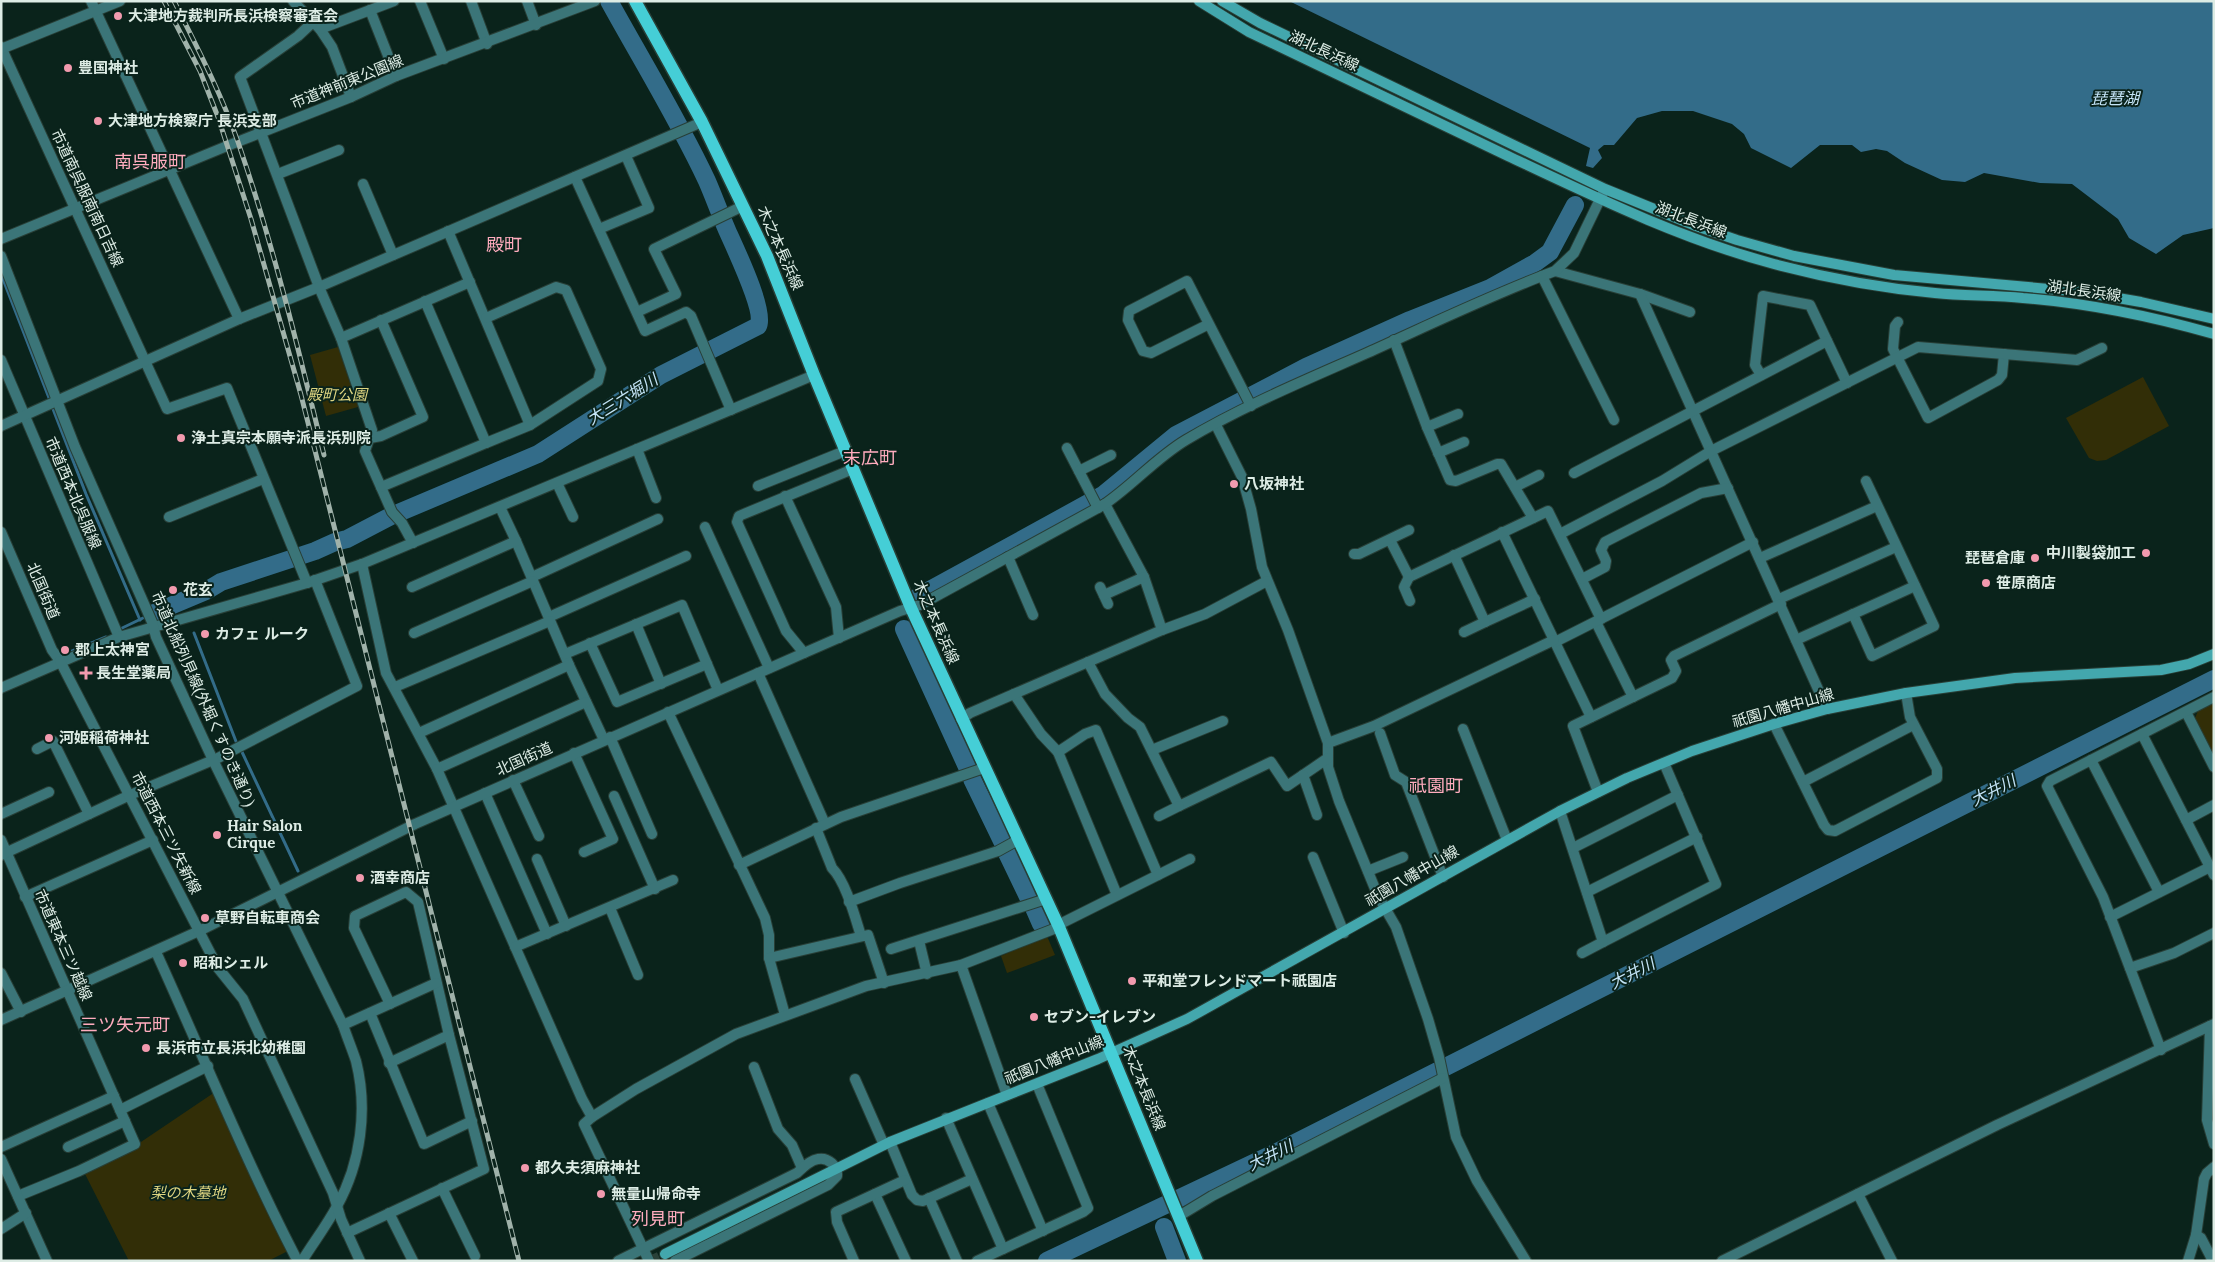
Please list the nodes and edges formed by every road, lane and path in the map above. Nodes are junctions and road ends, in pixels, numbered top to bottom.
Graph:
1 (120, 1) edge
2 (293, 1) edge
3 (394, 1) edge
4 (420, 1) edge
5 (471, 1) edge
6 (528, 1) edge
7 (595, 1) edge
8 (635, 1) edge
9 (1198, 1) edge
10 (1222, 1) edge
11 (94, 6) edge
12 (370, 10) junction
13 (536, 25) junction
14 (316, 26) junction
15 (487, 44) junction
16 (2, 48) edge
17 (444, 59) junction
18 (396, 76) junction
19 (351, 97) junction
20 (702, 122) junction
21 (262, 133) junction
22 (339, 150) dead end
23 (626, 156) junction
24 (169, 170) junction
25 (278, 174) junction
26 (575, 177) junction
27 (363, 184) dead end
28 (1605, 189) junction
29 (1600, 199) junction
30 (744, 206) junction
31 (76, 209) junction
32 (599, 229) junction
33 (448, 232) junction
34 (1, 239) edge
35 (393, 255) junction
36 (1, 256) edge
37 (1555, 271) junction
38 (1542, 276) junction
39 (470, 282) junction
40 (319, 287) junction
41 (1640, 294) junction
42 (425, 301) junction
43 (637, 312) junction
44 (1690, 312) dead end
45 (486, 318) junction
46 (238, 319) junction
47 (2214, 319) edge
48 (381, 320) junction
49 (1898, 322) dead end
50 (1209, 324) junction
51 (2214, 334) edge
52 (341, 338) junction
53 (1394, 340) junction
54 (1827, 340) junction
55 (2102, 348) dead end
56 (2004, 354) junction
57 (1897, 358) junction
58 (1, 360) edge
59 (145, 361) junction
60 (814, 375) junction
61 (1761, 375) junction
62 (1847, 383) junction
63 (57, 401) junction
64 (1248, 401) junction
65 (731, 410) junction
66 (1692, 410) junction
67 (1458, 414) dead end
68 (23, 416) junction
69 (1614, 420) dead end
70 (530, 425) junction
71 (1216, 425) junction
72 (1, 426) edge
73 (1427, 428) junction
74 (370, 438) junction
75 (486, 442) junction
76 (1464, 442) dead end
77 (1067, 448) dead end
78 (637, 449) junction
79 (846, 450) junction
80 (1711, 451) junction
81 (1438, 453) junction
82 (1111, 455) dead end
83 (853, 469) junction
84 (1079, 471) junction
85 (1574, 473) dead end
86 (1539, 474) dead end
87 (263, 479) junction
88 (1866, 481) dead end
89 (557, 483) junction
90 (758, 486) dead end
91 (381, 487) junction
92 (1515, 487) junction
93 (1728, 488) junction
94 (784, 496) junction
95 (656, 498) dead end
96 (1098, 503) junction
97 (1877, 506) junction
98 (500, 507) junction
99 (169, 517) dead end
100 (572, 517) dead end
101 (1534, 518) junction
102 (658, 519) dead end
103 (705, 527) dead end
104 (1409, 530) dead end
105 (1, 532) edge
106 (1502, 532) junction
107 (1560, 534) junction
108 (1390, 540) junction
109 (516, 541) junction
110 (1753, 542) junction
111 (413, 544) junction
112 (1896, 547) junction
113 (1354, 554) dead end
114 (1454, 555) junction
115 (686, 556) dead end
116 (1008, 558) junction
117 (1760, 558) junction
118 (362, 564) junction
119 (1144, 578) junction
120 (1408, 578) junction
121 (532, 579) junction
122 (1582, 579) junction
123 (311, 581) junction
124 (1267, 581) junction
125 (1915, 586) junction
126 (412, 587) dead end
127 (1104, 595) dead end
128 (1535, 599) junction
129 (1410, 601) dead end
130 (1780, 602) junction
131 (911, 608) junction
132 (1853, 614) junction
133 (1033, 615) dead end
134 (550, 619) junction
135 (1599, 620) junction
136 (1485, 622) junction
137 (636, 624) junction
138 (153, 628) junction
139 (1162, 630) junction
140 (1464, 632) dead end
141 (414, 633) dead end
142 (119, 637) junction
143 (839, 638) junction
144 (1796, 640) junction
145 (1555, 641) junction
146 (590, 643) junction
147 (804, 653) junction
148 (565, 654) junction
149 (2214, 654) edge
150 (60, 661) junction
151 (1088, 662) junction
152 (707, 664) junction
153 (569, 665) junction
154 (769, 668) junction
155 (758, 673) junction
156 (661, 684) junction
157 (395, 687) junction
158 (1, 688) edge
159 (718, 690) junction
160 (1906, 693) junction
161 (1014, 694) junction
162 (1633, 697) junction
163 (2214, 697) edge
164 (586, 702) junction
165 (1826, 709) junction
166 (668, 712) junction
167 (2186, 712) junction
168 (1591, 718) junction
169 (961, 719) junction
170 (1223, 721) dead end
171 (1774, 724) junction
172 (1914, 725) junction
173 (1463, 728) dead end
174 (419, 733) junction
175 (1380, 733) dead end
176 (2142, 734) junction
177 (607, 738) junction
178 (1328, 743) junction
179 (37, 749) dead end
180 (1152, 750) junction
181 (1058, 752) junction
182 (574, 753) junction
183 (1328, 758) junction
184 (213, 760) junction
185 (2091, 760) junction
186 (1664, 763) junction
187 (2214, 766) edge
188 (984, 768) junction
189 (437, 769) junction
190 (1303, 775) junction
191 (513, 780) junction
192 (1803, 782) junction
193 (49, 792) dead end
194 (486, 792) junction
195 (1598, 792) junction
196 (1678, 794) junction
197 (130, 795) junction
198 (614, 796) dead end
199 (2214, 805) edge
200 (1179, 806) junction
201 (454, 807) junction
202 (1560, 811) junction
203 (1, 814) edge
204 (89, 814) junction
205 (1317, 815) dead end
206 (1159, 816) dead end
207 (2186, 820) junction
208 (820, 826) junction
209 (652, 834) dead end
210 (539, 836) dead end
211 (1696, 837) junction
212 (1, 840) edge
213 (153, 840) junction
214 (1018, 840) junction
215 (1507, 840) junction
216 (1573, 848) junction
217 (584, 852) dead end
218 (4, 854) edge
219 (1313, 857) dead end
220 (1403, 858) dead end
221 (537, 859) dead end
222 (1190, 860) dead end
223 (739, 865) junction
224 (1368, 871) junction
225 (2212, 871) edge
226 (1158, 875) junction
227 (1443, 877) junction
228 (673, 880) dead end
229 (655, 889) junction
230 (276, 892) junction
231 (1587, 892) junction
232 (2159, 892) junction
233 (1117, 895) junction
234 (25, 897) junction
235 (1046, 899) junction
236 (849, 902) junction
237 (610, 908) junction
238 (1385, 910) junction
239 (2110, 916) junction
240 (566, 926) junction
241 (1058, 926) junction
242 (199, 931) junction
243 (1344, 933) junction
244 (2214, 933) edge
245 (547, 934) junction
246 (860, 936) junction
247 (918, 941) junction
248 (1603, 942) junction
249 (515, 947) junction
250 (891, 949) dead end
251 (156, 952) junction
252 (1582, 953) dead end
253 (769, 958) junction
254 (961, 965) junction
255 (2130, 968) junction
256 (1, 972) edge
257 (927, 974) junction
258 (638, 975) dead end
259 (884, 982) junction
260 (436, 983) junction
261 (67, 992) junction
262 (390, 1004) junction
263 (21, 1012) junction
264 (370, 1013) junction
265 (785, 1015) junction
266 (1, 1020) edge
267 (2212, 1025) edge
268 (343, 1026) junction
269 (449, 1035) junction
270 (2161, 1050) junction
271 (1112, 1052) junction
272 (2212, 1055) edge
273 (390, 1063) junction
274 (208, 1066) junction
275 (754, 1067) dead end
276 (1443, 1076) junction
277 (855, 1079) dead end
278 (1037, 1084) junction
279 (1007, 1095) junction
280 (114, 1096) junction
281 (988, 1103) junction
282 (120, 1110) junction
283 (592, 1117) junction
284 (946, 1118) junction
285 (125, 1121) junction
286 (472, 1121) junction
287 (887, 1143) junction
288 (2214, 1144) edge
289 (1, 1147) edge
290 (68, 1147) dead end
291 (1, 1159) edge
292 (2214, 1167) edge
293 (802, 1168) junction
294 (836, 1168) junction
295 (972, 1179) junction
296 (905, 1180) junction
297 (442, 1188) junction
298 (875, 1194) junction
299 (1858, 1194) junction
300 (18, 1196) junction
301 (929, 1198) junction
302 (338, 1205) junction
303 (26, 1213) junction
304 (389, 1213) junction
305 (1179, 1215) junction
306 (1, 1229) edge
307 (1043, 1231) junction
308 (347, 1233) junction
309 (2196, 1235) junction
310 (1004, 1249) junction
311 (665, 1254) tunnel mouth
312 (475, 1256) dead end
313 (646, 1256) edge
314 (298, 1258) edge
315 (47, 1261) edge
316 (360, 1261) edge
317 (413, 1261) edge
318 (618, 1261) edge
319 (675, 1261) tunnel mouth
320 (854, 1261) edge
321 (906, 1261) edge
322 (957, 1261) edge
323 (977, 1261) edge
324 (1197, 1261) edge
325 (1526, 1261) edge
326 (1722, 1261) edge
327 (1892, 1261) edge
328 (2188, 1261) edge
329 (2213, 1261) edge

1 - 11 street
2 - 14 street
3 - 12 street
4 - 17 street
5 - 15 street
6 - 13 street
7 - 13 street, 市道神前東公園線
8 - 20 main road, 木之本長浜線
9 - 29 main road, 湖北長浜線
10 - 28 main road, 湖北長浜線
11 - 16 street
11 - 24 street
12 - 14 street
12 - 18 street
13 - 15 street, 市道神前東公園線
14 - 19 street
14 - 21 street
15 - 17 street, 市道神前東公園線
16 - 31 street, 市道南呉服南南日吉線
17 - 18 street, 市道神前東公園線
18 - 19 street, 市道神前東公園線
19 - 21 street, 市道神前東公園線
20 - 23 street
20 - 30 main road, 木之本長浜線
21 - 24 street, 市道神前東公園線
21 - 25 street
22 - 25 street
23 - 26 street
23 - 32 street
24 - 31 street, 市道神前東公園線
24 - 46 street
25 - 40 street
26 - 32 street
26 - 33 street
27 - 35 street
28 - 29 street
28 - 47 main road, 湖北長浜線
29 - 37 street
29 - 51 main road, 湖北長浜線
30 - 43 street
30 - 60 main road, 木之本長浜線
31 - 34 street, 市道神前東公園線
31 - 59 street, 市道南呉服南南日吉線
32 - 43 street
33 - 35 street
33 - 39 street
35 - 40 street
36 - 63 street, 市道北船列見線(外堀くすのき通り)
37 - 38 street, 北国街道
37 - 41 street
38 - 53 street, 北国街道
38 - 69 street
39 - 42 street
39 - 45 street
40 - 46 street
40 - 52 street
41 - 44 street
41 - 66 street
42 - 48 street
42 - 75 street
43 - 65 street
45 - 70 street
45 - 70 street
46 - 59 street
48 - 52 street
48 - 74 street
49 - 57 street
50 - 50 street
50 - 64 street
52 - 74 street
53 - 64 street, 北国街道
53 - 73 street
54 - 61 street
54 - 61 street
54 - 62 street
55 - 56 street
56 - 57 street
56 - 57 street
57 - 62 street
58 - 68 street, 市道西本北呉服線
59 - 63 street
59 - 87 street, 市道南呉服南南日吉線
60 - 65 street
60 - 79 main road, 木之本長浜線
61 - 66 street
62 - 80 street
63 - 68 street
63 - 138 street, 市道北船列見線(外堀くすのき通り)
64 - 71 street, 北国街道
65 - 78 street
66 - 80 street
66 - 85 street
67 - 73 street
68 - 72 street
68 - 142 street, 市道西本北呉服線
70 - 75 street
71 - 96 street, 北国街道
71 - 124 street
73 - 81 street
74 - 91 street
75 - 91 street
76 - 81 street
77 - 84 street
78 - 89 street
78 - 95 street
79 - 83 main road, 木之本長浜線
79 - 90 street
80 - 93 street
80 - 107 street
81 - 92 street
82 - 84 street
83 - 94 street
83 - 131 main road, 木之本長浜線
84 - 96 street
86 - 92 street
87 - 99 street
87 - 123 street
88 - 97 street
89 - 98 street
89 - 100 street
91 - 111 street
92 - 101 street
93 - 110 street
93 - 122 street
94 - 143 street
94 - 147 street
96 - 116 street, 北国街道
96 - 119 street
97 - 112 street
97 - 117 street
98 - 109 street
98 - 111 street
101 - 106 street
101 - 107 street
102 - 121 street
103 - 154 street
104 - 108 street
105 - 150 street, 北国街道
106 - 114 street
106 - 128 street
107 - 122 street
108 - 113 street
108 - 120 street
109 - 121 street
109 - 126 street
110 - 117 street
110 - 135 street
111 - 118 street
112 - 125 street
112 - 130 street
114 - 120 street
114 - 136 street
115 - 134 street
116 - 131 street, 北国街道
116 - 133 street
117 - 130 street
118 - 123 street
118 - 157 street
119 - 127 street
119 - 139 street
120 - 129 street
121 - 134 street
121 - 141 street
122 - 135 street
123 - 138 street
123 - 184 street
124 - 139 street
124 - 178 street
125 - 132 street
125 - 132 street
128 - 136 street
128 - 145 street
130 - 144 street
130 - 162 street
131 - 143 street, 北国街道
131 - 169 main road, 木之本長浜線
132 - 144 street
134 - 148 street
134 - 157 street
135 - 145 street
135 - 162 street
136 - 140 street
137 - 146 street
137 - 152 street
137 - 156 street
138 - 142 street
138 - 184 street, 市道北船列見線(外堀くすのき通り)
139 - 151 street
142 - 150 street
143 - 147 street, 北国街道
144 - 165 street
145 - 168 street
145 - 178 street
146 - 148 street
146 - 156 street
147 - 154 street, 北国街道
148 - 153 street
149 - 160 main road, 祇園八幡中山線
150 - 158 street
150 - 197 street, 市道西本三ツ矢新線
151 - 161 street
151 - 180 street
152 - 156 street
152 - 159 street
153 - 164 street
153 - 174 street
154 - 155 street, 北国街道
155 - 159 street, 北国街道
155 - 208 street
157 - 174 street
159 - 166 street, 北国街道
160 - 165 main road, 祇園八幡中山線
160 - 172 street
161 - 169 street
161 - 181 street
162 - 168 street
163 - 167 street
164 - 177 street
164 - 189 street
165 - 171 main road, 祇園八幡中山線
166 - 177 street, 北国街道
166 - 223 street
167 - 176 street
167 - 187 street
168 - 195 street
169 - 188 main road, 木之本長浜線
170 - 180 street
171 - 186 main road, 祇園八幡中山線
171 - 192 street
172 - 192 street
172 - 192 street
173 - 215 street
174 - 189 street
175 - 227 street
176 - 185 street
176 - 207 street
177 - 182 street, 北国街道
177 - 209 street
178 - 183 street
179 - 204 street
180 - 200 street
181 - 226 street
181 - 233 street
182 - 191 street, 北国街道
182 - 217 street
183 - 190 street
183 - 224 street
184 - 197 street
184 - 230 street, 市道北船列見線(外堀くすのき通り)
185 - 232 street
185 - 239 street
186 - 195 main road, 祇園八幡中山線
186 - 196 street
188 - 208 street
188 - 214 main road, 木之本長浜線
189 - 201 street
190 - 200 street
190 - 205 street
191 - 194 street, 北国街道
191 - 210 street
193 - 203 street
194 - 201 street, 北国街道
194 - 245 street
195 - 202 main road, 祇園八幡中山線
196 - 211 street
196 - 216 street
197 - 204 street
197 - 213 street, 市道西本三ツ矢新線
198 - 229 street
199 - 207 street
200 - 206 street
201 - 230 street, 北国街道
201 - 249 street
202 - 215 main road, 祇園八幡中山線
202 - 216 street
204 - 218 street
207 - 225 street
208 - 223 street
208 - 236 street
211 - 231 street
211 - 248 street
212 - 218 street, 市道東本三ツ越線
213 - 234 street
213 - 242 street, 市道西本三ツ矢新線
214 - 235 main road, 木之本長浜線
214 - 236 street
215 - 227 main road, 祇園八幡中山線
216 - 231 street
218 - 234 street, 市道東本三ツ越線
219 - 243 street
220 - 224 street
221 - 240 street
222 - 226 street
223 - 253 street
224 - 238 street
225 - 232 street
226 - 233 street
227 - 238 main road, 祇園八幡中山線
228 - 229 street
229 - 237 street
230 - 242 street, 北国街道
230 - 268 street, 市道北船列見線(外堀くすのき通り)
231 - 248 street
232 - 239 street
233 - 241 street
234 - 261 street, 市道東本三ツ越線
235 - 241 main road, 木之本長浜線
235 - 247 street
236 - 246 street
237 - 240 street
237 - 258 street
238 - 243 main road, 祇園八幡中山線
238 - 276 street
239 - 255 street
240 - 245 street
241 - 254 street
241 - 271 main road, 木之本長浜線
242 - 251 street, 北国街道
242 - 302 street, 市道西本三ツ矢新線
243 - 271 main road, 祇園八幡中山線
244 - 255 street
245 - 249 street
246 - 253 street
246 - 259 street
247 - 250 street
247 - 257 street
248 - 252 street
249 - 283 street
251 - 261 street, 北国街道
251 - 274 street
253 - 265 street
254 - 257 street
254 - 279 street
255 - 270 street
256 - 263 street
257 - 259 street
259 - 265 street
260 - 262 street
260 - 262 street
260 - 269 street
261 - 263 street, 北国街道
261 - 280 street, 市道東本三ツ越線
262 - 264 street
263 - 266 street, 北国街道
264 - 268 street
264 - 273 street
265 - 283 street
267 - 270 street
267 - 272 street
268 - 302 street, 市道北船列見線(外堀くすのき通り)
269 - 273 street
269 - 286 street
270 - 299 street
271 - 278 main road, 祇園八幡中山線
271 - 305 main road, 木之本長浜線
272 - 288 street
273 - 286 street
274 - 282 street
274 - 314 street
275 - 293 street
276 - 305 street
276 - 325 street
277 - 287 street
278 - 279 main road, 祇園八幡中山線
278 - 307 street
279 - 281 main road, 祇園八幡中山線
280 - 282 street, 市道東本三ツ越線
280 - 289 street
281 - 284 main road, 祇園八幡中山線
281 - 307 street
282 - 285 street, 市道東本三ツ越線
283 - 313 street
284 - 287 main road, 祇園八幡中山線
284 - 295 street
285 - 290 street
285 - 300 street, 市道東本三ツ越線
286 - 297 street
287 - 294 main road, 祇園八幡中山線
287 - 296 street
291 - 300 street
292 - 309 street
293 - 294 street
293 - 313 street
294 - 311 main road, 祇園八幡中山線
294 - 319 street
295 - 301 street
295 - 310 street
296 - 298 street
296 - 301 street
297 - 304 street
297 - 312 street
298 - 320 street
298 - 321 street
299 - 326 street
299 - 327 street
300 - 303 street
301 - 322 street
302 - 308 street, 市道西本三ツ矢新線
302 - 314 street, 市道北船列見線(外堀くすのき通り)
303 - 306 street
303 - 315 street
304 - 308 street
304 - 317 street
305 - 324 main road, 木之本長浜線
307 - 310 street
308 - 316 street, 市道西本三ツ矢新線
309 - 328 street
309 - 329 street
310 - 323 street
313 - 318 street

